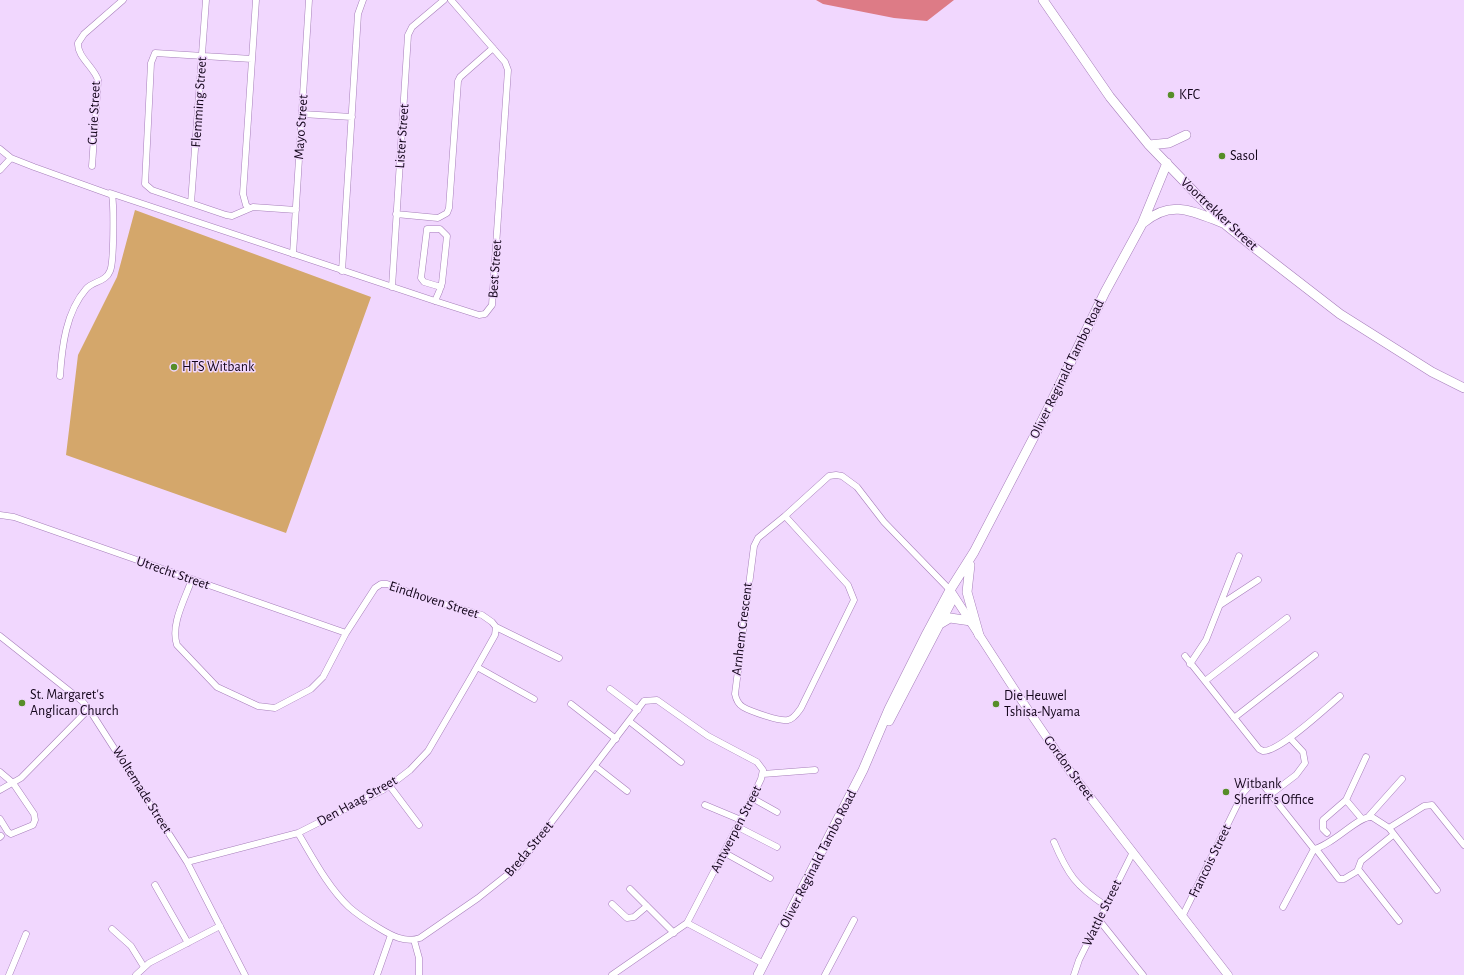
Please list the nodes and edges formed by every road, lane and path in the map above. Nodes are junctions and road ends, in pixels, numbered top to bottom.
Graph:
1 (123, 0) edge
2 (206, 0) edge
3 (256, 0) edge
4 (309, 0) edge
5 (363, 0) edge
6 (444, 0) edge
7 (451, 0) edge
8 (1043, 0) edge
9 (493, 48) junction
10 (203, 55) junction
11 (252, 59) junction
12 (302, 114) junction
13 (352, 117) junction
14 (1186, 135) dead end
15 (1149, 146) junction
16 (0, 149) edge
17 (11, 158) junction
18 (1167, 163) junction
19 (92, 166) dead end
20 (0, 170) edge
21 (110, 193) junction
22 (191, 203) junction
23 (249, 208) junction
24 (296, 210) junction
25 (396, 214) junction
26 (1142, 224) junction
27 (1226, 225) junction
28 (293, 254) junction
29 (342, 271) junction
30 (392, 287) junction
31 (441, 287) junction
32 (435, 301) junction
33 (60, 376) dead end
34 (1464, 388) edge
35 (836, 475) joint
36 (0, 515) edge
37 (785, 516) junction
38 (974, 552) junction
39 (1239, 556) dead end
40 (192, 579) junction
41 (1258, 580) dead end
42 (952, 592) junction
43 (1220, 605) junction
44 (1286, 618) dead end
45 (970, 621) junction
46 (940, 624) junction
47 (496, 627) junction
48 (346, 633) junction
49 (979, 635) junction
50 (0, 636) edge
51 (1314, 655) dead end
52 (1185, 656) dead end
53 (559, 658) dead end
54 (1190, 664) junction
55 (477, 667) junction
56 (1205, 681) junction
57 (610, 689) dead end
58 (1340, 696) dead end
59 (534, 699) dead end
60 (571, 704) dead end
61 (89, 709) junction
62 (638, 710) junction
63 (1234, 718) junction
64 (629, 721) junction
65 (708, 736) joint
66 (1290, 738) junction
67 (616, 739) junction
68 (876, 741) junction
69 (1366, 757) dead end
70 (681, 762) dead end
71 (595, 766) junction
72 (815, 770) dead end
73 (0, 772) edge
74 (763, 774) junction
75 (1402, 779) dead end
76 (13, 783) junction
77 (389, 785) junction
78 (0, 790) edge
79 (627, 791) dead end
80 (1271, 794) junction
81 (752, 798) junction
82 (1346, 800) junction
83 (705, 805) dead end
84 (776, 812) dead end
85 (1369, 816) junction
86 (0, 819) edge
87 (1362, 819) junction
88 (742, 820) junction
89 (419, 825) dead end
90 (738, 827) junction
91 (1389, 828) junction
92 (298, 833) junction
93 (1327, 833) dead end
94 (1393, 835) junction
95 (1054, 842) dead end
96 (1464, 845) edge
97 (777, 847) dead end
98 (1315, 849) junction
99 (1133, 852) junction
100 (725, 853) junction
101 (187, 862) junction
102 (1359, 870) junction
103 (770, 878) dead end
104 (156, 885) dead end
105 (630, 889) dead end
106 (1437, 890) dead end
107 (612, 904) dead end
108 (646, 906) junction
109 (1106, 906) junction
110 (1283, 907) dead end
111 (1182, 917) junction
112 (854, 920) dead end
113 (1099, 920) junction
114 (1399, 921) dead end
115 (687, 923) junction
116 (220, 926) junction
117 (112, 929) dead end
118 (674, 933) junction
119 (26, 934) dead end
120 (391, 935) junction
121 (414, 940) junction
122 (188, 943) junction
123 (764, 964) junction
124 (144, 967) junction
125 (8, 975) edge
126 (136, 975) edge
127 (245, 975) edge
128 (376, 975) edge
129 (419, 975) edge
130 (612, 975) edge
131 (758, 975) edge
132 (825, 975) edge
133 (1074, 975) edge
134 (1142, 975) edge
135 (1228, 975) edge

1 - 19 street, Curie Street
2 - 10 street, Flemming Street
3 - 11 street
4 - 12 street, Mayo Street
5 - 13 street
6 - 25 street, Lister Street
7 - 9 street
8 - 15 main road, Voortrekker Street
9 - 25 street
9 - 32 street, Best Street
10 - 11 street
10 - 22 street, Flemming Street
10 - 22 street
11 - 23 street
12 - 13 street
12 - 24 street, Mayo Street
13 - 29 street
14 - 15 main road
15 - 18 main road, Voortrekker Street
16 - 17 street, Best Street
17 - 20 street
17 - 21 street, Best Street
18 - 26 main road, Oliver Reginald Tambo Road
18 - 27 main road, Voortrekker Street
21 - 28 street, Best Street
21 - 33 street
22 - 23 street
23 - 24 street
24 - 28 street, Mayo Street
25 - 30 street, Lister Street
26 - 27 main road
26 - 38 main road, Oliver Reginald Tambo Road
27 - 34 main road, Voortrekker Street
28 - 29 street, Best Street
29 - 30 street, Best Street
30 - 32 street, Best Street
31 - 31 street
31 - 32 street
35 - 37 street, Arnhem Crescent
35 - 42 street, Gordon Street
36 - 40 street, Utrecht Street
37 - 37 street, Arnhem Crescent
38 - 42 main road, Oliver Reginald Tambo Road
38 - 49 main road
39 - 43 street
40 - 48 street, Utrecht Street
40 - 48 street, Eindhoven Street
41 - 43 street
42 - 45 street, Gordon Street
42 - 46 main road, Oliver Reginald Tambo Road
42 - 68 main road, Oliver Reginald Tambo Road
43 - 54 street
44 - 56 street
45 - 46 main road
45 - 49 street, Gordon Street
46 - 68 main road, Oliver Reginald Tambo Road
47 - 48 street, Eindhoven Street
47 - 53 street, Eindhoven Street
47 - 55 street, Den Haag Street
49 - 99 street, Gordon Street
50 - 61 street, Woltemade Street
51 - 63 street
52 - 54 street
54 - 56 street
55 - 59 street
55 - 77 street, Den Haag Street
56 - 63 street
57 - 62 street
58 - 66 street
60 - 67 street
61 - 76 street
61 - 101 street, Woltemade Street
62 - 64 street, Breda Street
62 - 65 street, Breda Street
63 - 66 street
64 - 67 street, Breda Street
64 - 70 street
65 - 74 street, Antwerpen Street
66 - 80 street
67 - 71 street, Breda Street
68 - 123 main road, Oliver Reginald Tambo Road
69 - 82 street
71 - 79 street
71 - 121 street, Breda Street
72 - 74 street
73 - 76 street
74 - 81 street, Antwerpen Street
75 - 85 street
76 - 78 street
76 - 86 street
77 - 89 street
77 - 92 street, Den Haag Street
80 - 98 street, Francois Street
80 - 111 street, Francois Street
81 - 84 street
81 - 88 street, Antwerpen Street
82 - 87 street
82 - 93 street
83 - 88 street
85 - 87 street
85 - 91 street
87 - 98 street
88 - 90 street, Antwerpen Street
90 - 97 street
90 - 100 street, Antwerpen Street
91 - 94 street
91 - 96 street
92 - 101 street, Den Haag Street
92 - 120 street
94 - 102 street
94 - 106 street
95 - 109 street
98 - 102 street, Francois Street
98 - 110 street
99 - 109 street, Wattle Street
99 - 111 street, Gordon Street
100 - 103 street
100 - 115 street, Antwerpen Street
101 - 116 street, Woltemade Street
102 - 114 street
104 - 122 street
105 - 108 street
107 - 108 street
108 - 118 street
109 - 113 street, Wattle Street
111 - 135 street, Gordon Street
112 - 132 street
113 - 133 street, Wattle Street
113 - 134 street
115 - 118 street
115 - 123 street
116 - 122 street
116 - 127 street, Woltemade Street
117 - 124 street
118 - 130 street
119 - 125 street
120 - 121 street
120 - 128 street
121 - 129 street
122 - 124 street
123 - 131 main road, Oliver Reginald Tambo Road
124 - 126 street

